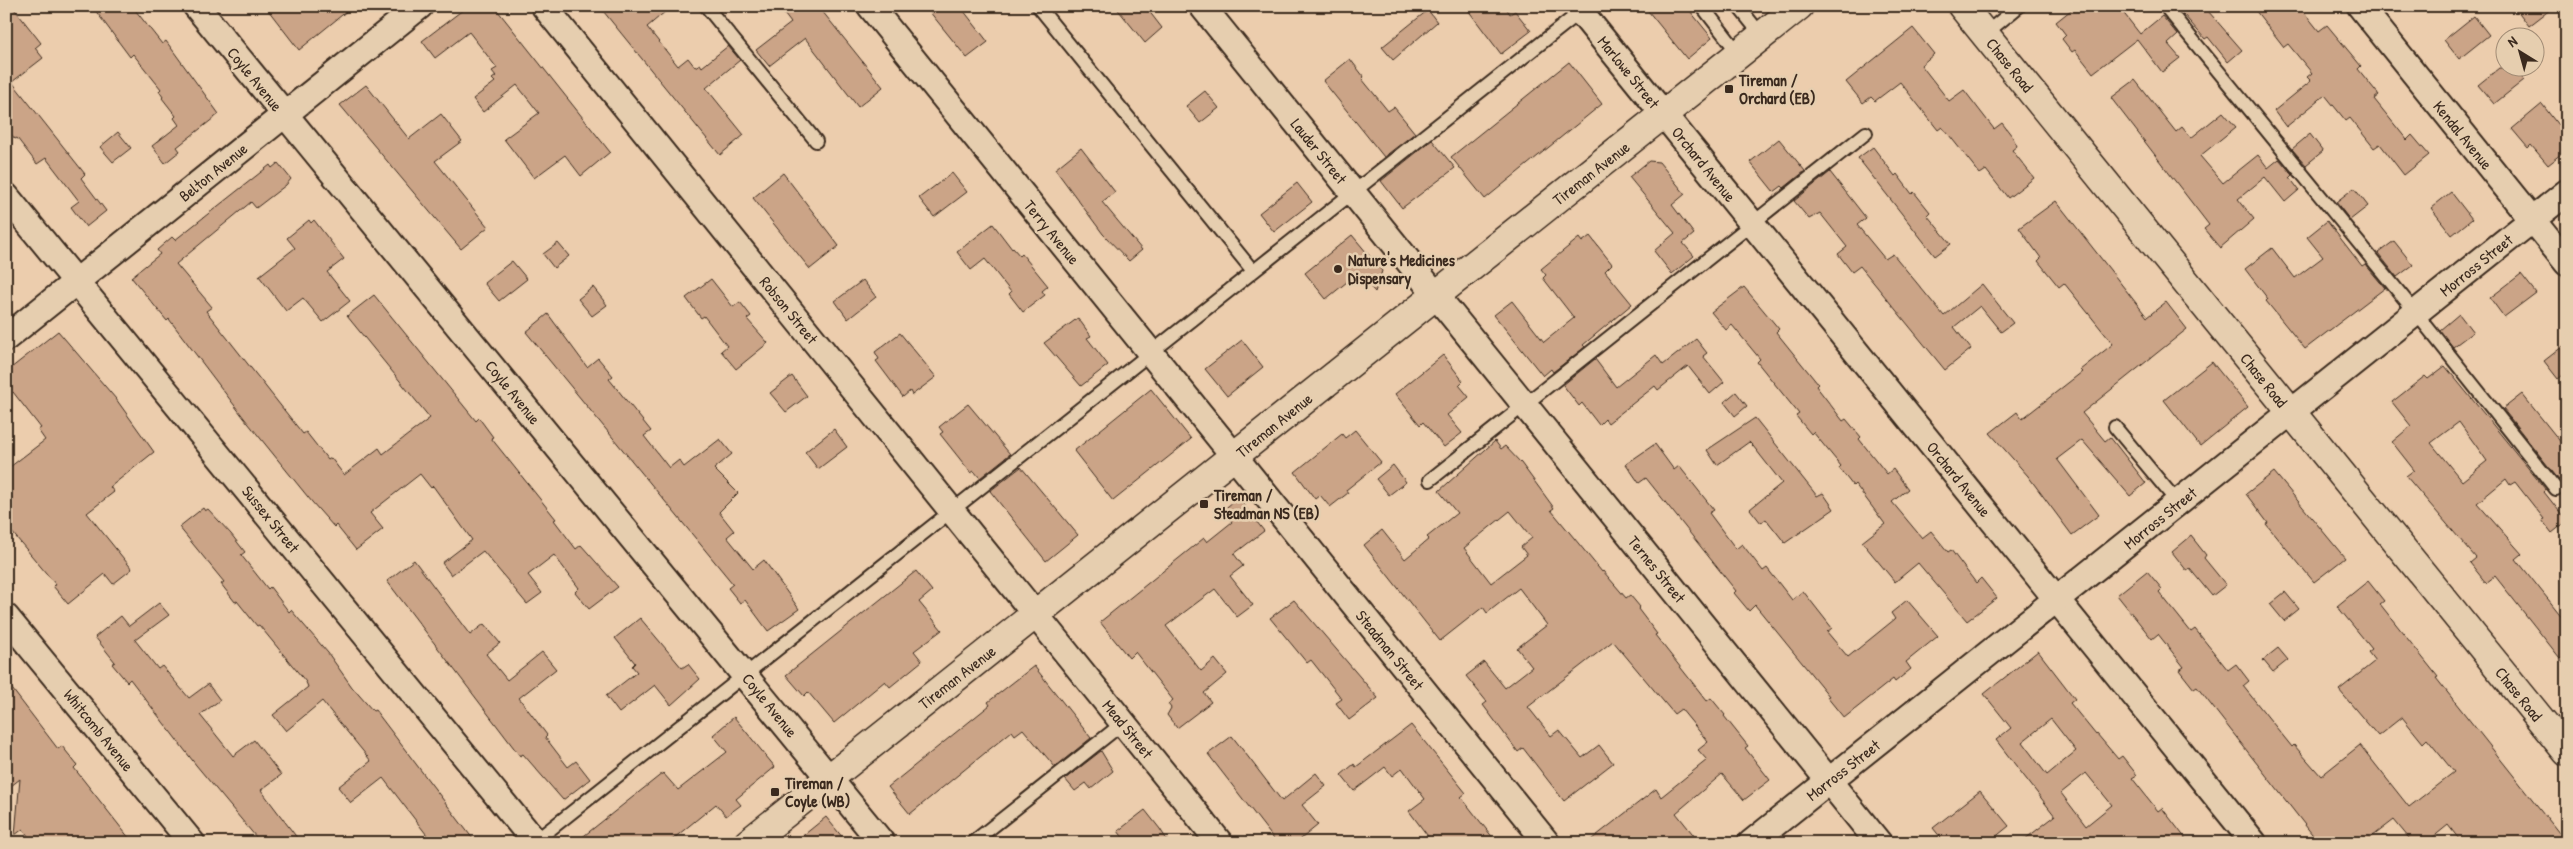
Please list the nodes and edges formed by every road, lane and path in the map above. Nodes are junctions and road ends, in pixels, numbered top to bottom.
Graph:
1 (196, 6) edge
2 (420, 6) edge
3 (544, 6) edge
4 (706, 6) edge
5 (870, 6) edge
6 (1038, 6) edge
7 (1202, 6) edge
8 (1702, 6) edge
9 (1738, 6) edge
10 (1962, 6) edge
11 (2019, 6) edge
12 (2165, 6) edge
13 (2360, 6) edge
14 (1581, 8) edge
15 (1789, 9) edge
16 (1985, 34) junction
17 (1762, 36) junction
18 (1740, 54) junction
19 (284, 114) junction
20 (1664, 115) junction
21 (1866, 133) dead end
22 (816, 141) dead end
23 (1352, 192) junction
24 (2567, 192) edge
25 (6, 196) edge
26 (2532, 220) junction
27 (1752, 224) junction
28 (2567, 263) edge
29 (1253, 271) junction
30 (76, 281) junction
31 (1436, 295) junction
32 (2416, 313) junction
33 (6, 338) edge
34 (1150, 353) junction
35 (1524, 405) junction
36 (2292, 413) junction
37 (2114, 427) dead end
38 (1234, 457) junction
39 (1430, 480) dead end
40 (2556, 489) dead end
41 (2178, 503) junction
42 (952, 511) junction
43 (2057, 600) junction
44 (1035, 614) junction
45 (6, 617) edge
46 (746, 676) junction
47 (1123, 723) junction
48 (2567, 752) edge
49 (829, 778) junction
50 (1829, 781) junction
51 (535, 842) edge
52 (192, 843) edge
53 (748, 843) edge
54 (882, 843) edge
55 (972, 843) edge
56 (1220, 843) edge
57 (1547, 843) edge
58 (1751, 843) edge
59 (1879, 843) edge
60 (2254, 843) edge

1 - 19 street, Coyle Avenue
2 - 19 street, Belton Avenue
3 - 42 street, Robson Street
4 - 22 lane
5 - 34 street, Terry Avenue
6 - 29 lane
7 - 23 street, Lauder Street
8 - 18 lane
9 - 17 lane
10 - 16 street, Chase Road
11 - 16 lane
12 - 32 lane
13 - 26 street, Kendal Avenue
14 - 20 street, Marlowe Street
14 - 23 lane
15 - 17 street, Tireman Avenue
16 - 36 street, Chase Road
17 - 18 street, Tireman Avenue
18 - 20 street, Tireman Avenue
19 - 30 street, Belton Avenue
19 - 46 street, Coyle Avenue
20 - 27 street, Orchard Avenue
20 - 31 street, Tireman Avenue
21 - 27 lane
23 - 29 lane
23 - 31 street, Lauder Street
24 - 26 street, Morross Street
25 - 30 street, Sussex Street
26 - 28 street, Kendal Avenue
26 - 32 street, Morross Street
27 - 35 lane
27 - 43 street, Orchard Avenue
29 - 34 lane
30 - 33 street, Belton Avenue
30 - 51 street, Sussex Street
31 - 35 street, Ternes Street
31 - 38 street, Tireman Avenue
32 - 36 street, Morross Street
32 - 40 lane
34 - 38 street, Terry Avenue
34 - 42 lane
35 - 39 lane
35 - 50 street, Ternes Street
36 - 41 street, Morross Street
36 - 48 street, Chase Road
37 - 41 lane
38 - 44 street, Tireman Avenue
38 - 57 street, Steadman Street
41 - 43 street, Morross Street
42 - 44 street, Robson Street
42 - 46 lane
43 - 50 street, Morross Street
43 - 60 street, Orchard Avenue
44 - 47 street, Mead Street
44 - 49 street, Tireman Avenue
45 - 52 street, Whitcomb Avenue
46 - 49 street, Coyle Avenue
46 - 51 lane
47 - 55 lane
47 - 56 street, Mead Street
49 - 53 street, Tireman Avenue
49 - 54 street, Coyle Avenue
50 - 58 street, Morross Street
50 - 59 street, Ternes Street

